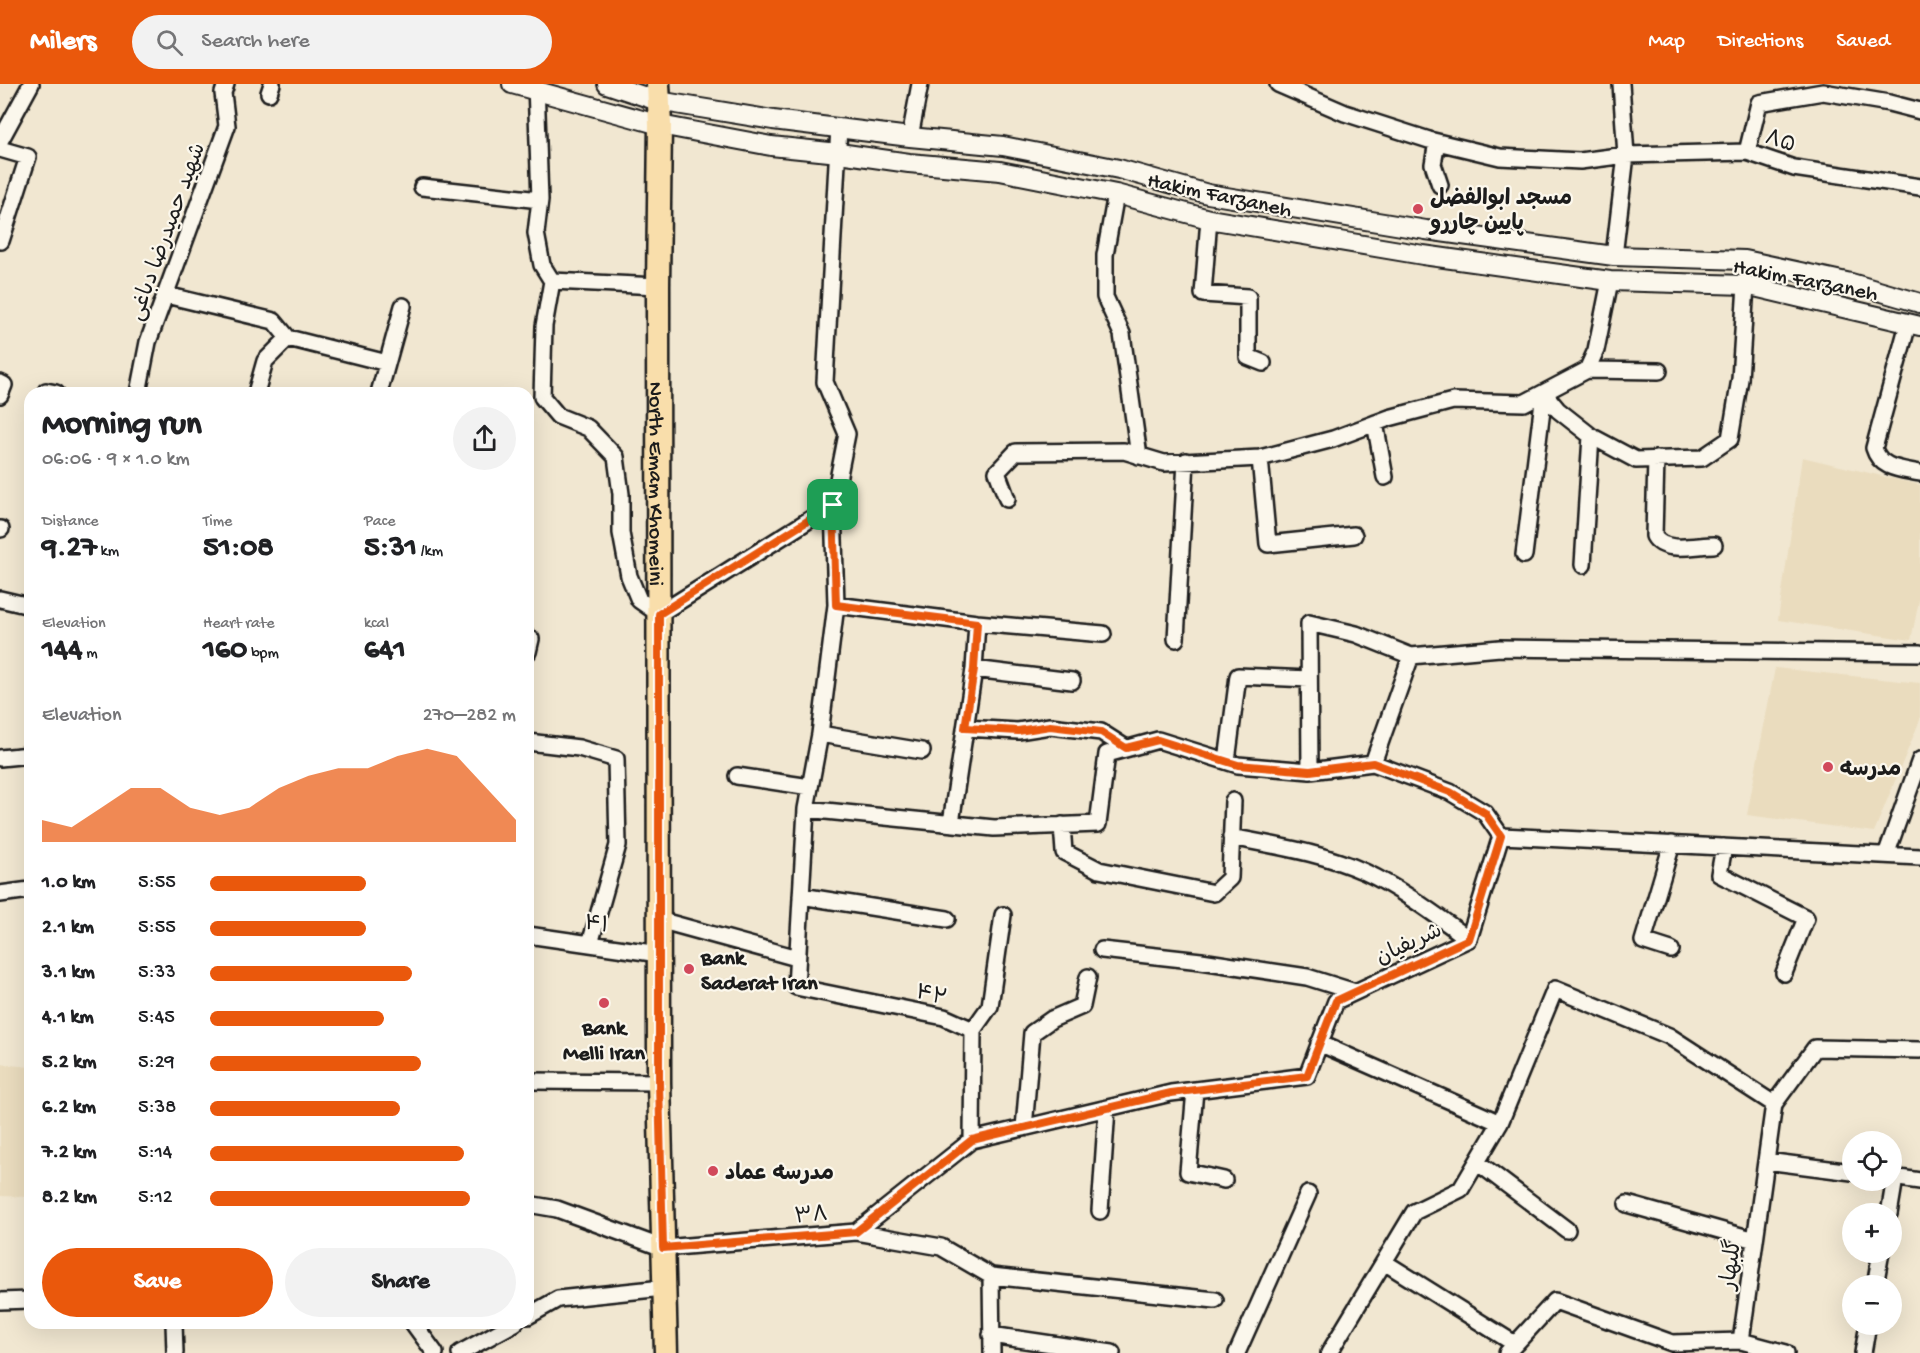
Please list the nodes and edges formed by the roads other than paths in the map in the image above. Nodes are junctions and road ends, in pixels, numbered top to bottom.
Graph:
1 (31, 84) edge
2 (226, 84) edge
3 (513, 84) edge
4 (607, 84) edge
5 (920, 84) edge
6 (1278, 84) edge
7 (1621, 84) edge
8 (536, 87) edge
9 (658, 92) edge
10 (1920, 111) edge
11 (660, 125) junction
12 (839, 127) junction
13 (910, 137) junction
14 (0, 141) edge
15 (1437, 142) junction
16 (0, 149) edge
17 (1747, 152) junction
18 (839, 153) junction
19 (1626, 155) junction
20 (1440, 185) dead end
21 (422, 187) dead end
22 (1920, 187) edge
23 (1116, 194) junction
24 (540, 200) junction
25 (1209, 219) junction
26 (1, 241) edge
27 (1614, 256) junction
28 (552, 281) junction
29 (1610, 281) junction
30 (1851, 283) junction
31 (1746, 285) junction
32 (658, 286) junction
33 (166, 295) junction
34 (1920, 303) edge
35 (403, 306) dead end
36 (1845, 308) junction
37 (1914, 325) edge
38 (288, 338) junction
39 (387, 363) junction
40 (1263, 363) dead end
41 (1587, 370) junction
42 (1659, 371) dead end
43 (0, 383) edge
44 (139, 387) edge
45 (258, 387) edge
46 (381, 387) edge
47 (1544, 393) junction
48 (0, 395) edge
49 (535, 399) edge
50 (1375, 423) junction
51 (1592, 436) junction
52 (1139, 456) junction
53 (1260, 458) junction
54 (1656, 459) junction
55 (1186, 461) junction
56 (1920, 473) edge
57 (1385, 477) dead end
58 (1007, 499) dead end
59 (833, 505) junction
60 (1354, 536) dead end
61 (1714, 545) dead end
62 (1524, 555) dead end
63 (1583, 564) dead end
64 (0, 599) edge
65 (24, 605) edge
66 (836, 605) junction
67 (659, 614) junction
68 (977, 623) junction
69 (1103, 633) dead end
70 (1176, 639) dead end
71 (1920, 653) edge
72 (1411, 656) junction
73 (974, 669) junction
74 (1309, 679) junction
75 (1072, 681) dead end
76 (965, 728) junction
77 (820, 734) junction
78 (534, 743) edge
79 (1126, 748) junction
80 (922, 751) dead end
81 (24, 756) edge
82 (0, 758) edge
83 (1920, 760) edge
84 (1227, 761) junction
85 (1373, 763) junction
86 (1310, 771) junction
87 (737, 776) dead end
88 (810, 787) junction
89 (1233, 801) dead end
90 (806, 809) junction
91 (951, 823) junction
92 (1062, 825) junction
93 (1501, 836) junction
94 (1231, 837) junction
95 (1672, 844) junction
96 (1724, 847) junction
97 (1886, 855) junction
98 (1920, 856) edge
99 (24, 891) edge
100 (0, 894) edge
101 (801, 896) junction
102 (0, 904) edge
103 (1003, 915) dead end
104 (947, 919) dead end
105 (659, 920) junction
106 (534, 936) edge
107 (1469, 939) junction
108 (590, 944) junction
109 (1102, 950) dead end
110 (1671, 950) dead end
111 (659, 954) junction
112 (797, 958) junction
113 (1784, 973) dead end
114 (1088, 976) dead end
115 (1355, 992) junction
116 (973, 1030) junction
117 (1319, 1043) junction
118 (1920, 1050) edge
119 (534, 1081) edge
120 (659, 1082) junction
121 (1195, 1090) junction
122 (1774, 1104) junction
123 (1107, 1108) junction
124 (1500, 1123) junction
125 (1024, 1128) junction
126 (972, 1140) junction
127 (1766, 1161) junction
128 (1477, 1162) junction
129 (1842, 1171) edge
130 (1902, 1178) edge
131 (1224, 1180) dead end
132 (1920, 1181) edge
133 (1308, 1194) dead end
134 (1627, 1204) dead end
135 (534, 1205) edge
136 (1100, 1211) dead end
137 (1567, 1230) dead end
138 (856, 1232) junction
139 (1755, 1240) junction
140 (663, 1248) junction
141 (1384, 1262) junction
142 (991, 1276) junction
143 (663, 1288) junction
144 (24, 1300) edge
145 (1215, 1300) dead end
146 (0, 1301) edge
147 (534, 1313) edge
148 (174, 1329) edge
149 (417, 1329) edge
150 (504, 1329) edge
151 (991, 1335) junction
152 (1866, 1335) edge
153 (1742, 1341) junction
154 (1511, 1348) edge
155 (433, 1352) edge
156 (175, 1353) edge
157 (460, 1353) edge
158 (666, 1353) edge
159 (992, 1353) edge
160 (1112, 1353) edge
161 (1237, 1353) edge
162 (1329, 1353) edge
163 (1786, 1353) edge
164 (1863, 1353) edge

1 - 14 street
2 - 33 street, شهید حمیدرضا دباغی
3 - 8 street, Hakim Farzaneh
4 - 9 street, Hakim Farzaneh
5 - 13 street
6 - 15 street, ۸۵
7 - 19 street
8 - 11 street, Hakim Farzaneh
8 - 24 street
9 - 11 main road, North Emam Khomeini
9 - 12 street, Hakim Farzaneh
10 - 17 street
11 - 18 street, Hakim Farzaneh
11 - 32 main road, North Emam Khomeini
12 - 13 street, Hakim Farzaneh
12 - 18 street
13 - 27 street, Hakim Farzaneh
15 - 19 street, ۸۵
15 - 20 street
16 - 26 street
17 - 19 street, ۸۵
17 - 22 street, ۸۵
18 - 23 street, Hakim Farzaneh
18 - 59 street
19 - 27 street
21 - 24 street
23 - 25 street, Hakim Farzaneh
23 - 52 street
24 - 28 street
25 - 29 street, Hakim Farzaneh
25 - 40 street
27 - 29 street
27 - 30 street, Hakim Farzaneh
28 - 32 street
28 - 49 street
29 - 31 street, Hakim Farzaneh
29 - 41 street
30 - 34 street, Hakim Farzaneh
30 - 36 street
31 - 36 street, Hakim Farzaneh
31 - 54 street
32 - 67 main road, North Emam Khomeini
33 - 38 street
33 - 44 street, شهید حمیدرضا دباغی
35 - 39 street
36 - 37 street, Hakim Farzaneh
37 - 56 street
38 - 39 street
38 - 45 street
39 - 46 street
41 - 42 street
41 - 47 street
43 - 48 street
47 - 50 street
47 - 51 street
47 - 62 street
49 - 67 street
50 - 53 street
50 - 57 street
51 - 54 street
51 - 63 street
52 - 55 street
52 - 58 street
53 - 55 street
53 - 60 street
54 - 61 street
55 - 70 street
59 - 66 street
59 - 67 street
64 - 65 street
66 - 68 street
66 - 77 street
67 - 105 main road, North Emam Khomeini
68 - 69 street
68 - 73 street
71 - 72 street
72 - 74 street
72 - 85 street
73 - 75 street
73 - 76 street
74 - 84 street
74 - 86 street
76 - 79 street
76 - 91 street
77 - 80 street
77 - 88 street
78 - 108 street
79 - 84 street
79 - 92 street
81 - 82 street
83 - 97 street
84 - 86 street
85 - 86 street
85 - 93 street
87 - 88 street
88 - 90 street
89 - 94 street
90 - 91 street
90 - 101 street
91 - 92 street
92 - 94 street
93 - 95 street
93 - 107 street, شریفیان
94 - 107 street
95 - 96 street
95 - 110 street
96 - 97 street
96 - 113 street
97 - 98 street
99 - 100 street
100 - 102 street
101 - 104 street
101 - 112 street
103 - 116 street
105 - 111 main road, North Emam Khomeini
105 - 112 street
106 - 108 street, ۴۱
107 - 115 street, شریفیان
108 - 111 street, ۴۱
109 - 115 street
111 - 120 main road, North Emam Khomeini
112 - 116 street, ۴۲
114 - 125 street
115 - 117 street, شریفیان
116 - 126 street
117 - 121 street, شریفیان
117 - 124 street
118 - 122 street, گلبهار
119 - 120 street
120 - 140 main road, North Emam Khomeini
121 - 123 street, شریفیان
121 - 131 street
122 - 124 street
122 - 127 street, گلبهار
123 - 125 street, شریفیان
123 - 136 street
124 - 128 street
125 - 126 street, شریفیان
126 - 138 street
127 - 129 street
127 - 139 street, گلبهار
128 - 137 street
128 - 141 street
130 - 132 street
133 - 161 street
134 - 139 street
135 - 140 street
138 - 140 street, ۳۸
138 - 142 street, ۳۸
139 - 153 street, گلبهار
140 - 143 main road, North Emam Khomeini
141 - 154 street
141 - 162 street
142 - 145 street
142 - 151 street
143 - 147 street
143 - 158 main road, North Emam Khomeini
144 - 146 street
148 - 156 street
149 - 155 street
150 - 157 street
151 - 159 street
151 - 160 street
152 - 164 street
153 - 154 street
153 - 163 street

